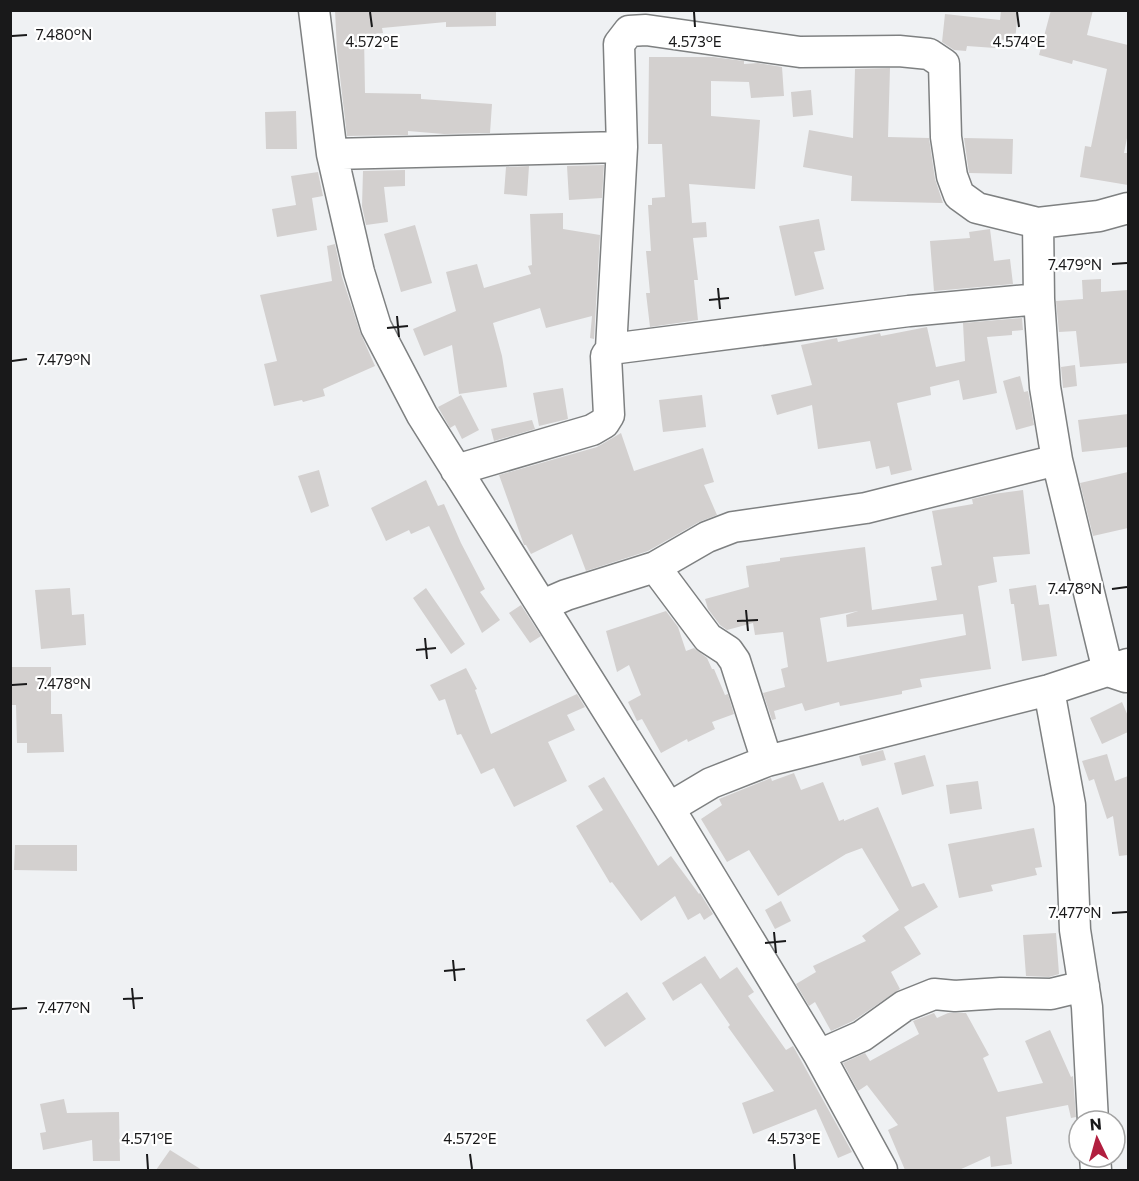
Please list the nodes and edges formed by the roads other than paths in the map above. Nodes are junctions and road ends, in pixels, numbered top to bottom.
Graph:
1 (314, 10) edge
2 (621, 147) junction
3 (332, 154) junction
4 (1128, 208) edge
5 (1038, 223) junction
6 (1039, 299) junction
7 (611, 349) junction
8 (1057, 460) junction
9 (456, 470) junction
10 (655, 567) junction
11 (543, 605) junction
12 (1122, 671) edge
13 (1049, 690) junction
14 (767, 761) junction
15 (669, 808) junction
16 (1084, 986) junction
17 (819, 1055) junction
18 (1093, 1109) edge
19 (882, 1170) edge

1 - 3 street
2 - 3 street
2 - 5 street
2 - 7 street
3 - 9 street
4 - 5 street
5 - 6 street
6 - 7 street
6 - 8 street
7 - 9 street
8 - 10 street
8 - 12 street
9 - 11 street
10 - 11 street
10 - 14 street
11 - 15 street
12 - 13 street
13 - 14 street
13 - 16 street
14 - 15 street
15 - 17 street
16 - 17 street
16 - 18 street
17 - 19 street

